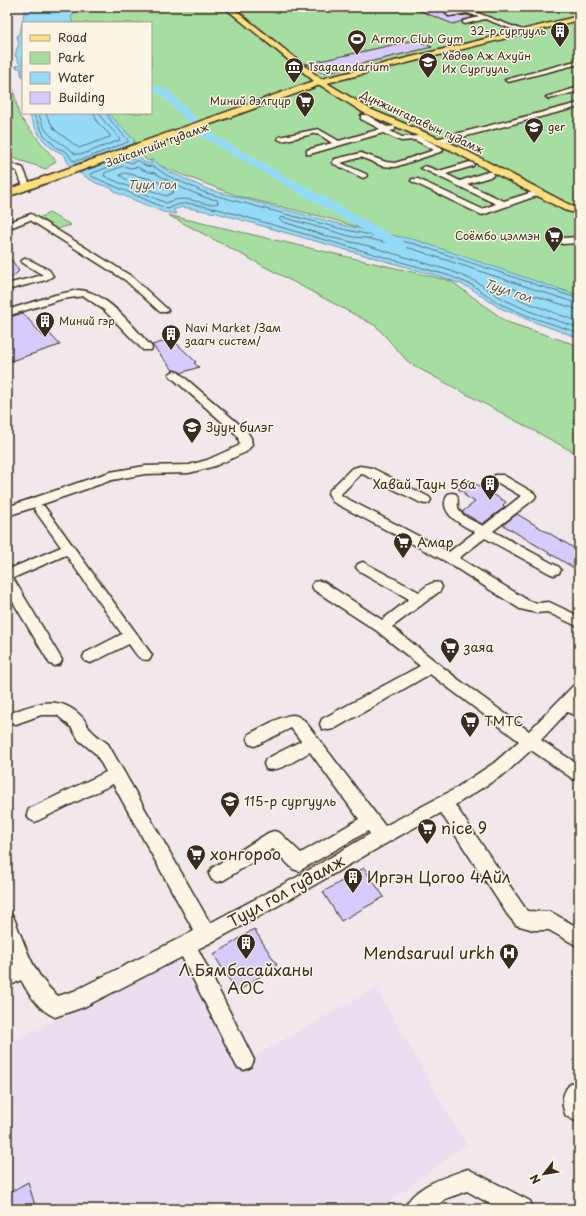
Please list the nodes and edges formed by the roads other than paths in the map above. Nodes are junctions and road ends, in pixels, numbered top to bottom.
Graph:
1 (457, 7) edge
2 (230, 8) edge
3 (467, 11) junction
4 (449, 14) dead end
5 (485, 17) junction
6 (579, 18) edge
7 (465, 22) dead end
8 (522, 31) junction
9 (579, 62) edge
10 (306, 71) junction
11 (342, 76) junction
12 (508, 80) dead end
13 (320, 82) junction
14 (305, 88) junction
15 (579, 89) edge
16 (549, 97) dead end
17 (579, 105) edge
18 (364, 118) dead end
19 (403, 125) junction
20 (385, 130) junction
21 (282, 139) dead end
22 (439, 141) junction
23 (339, 144) junction
24 (310, 152) dead end
25 (7, 164) edge
26 (470, 164) dead end
27 (425, 168) dead end
28 (439, 174) junction
29 (490, 174) dead end
30 (363, 176) dead end
31 (55, 180) junction
32 (415, 181) dead end
33 (460, 184) junction
34 (27, 187) junction
35 (538, 192) junction
36 (7, 195) edge
37 (503, 204) junction
38 (579, 211) edge
39 (7, 226) edge
40 (579, 240) edge
41 (562, 241) dead end
42 (26, 261) dead end
43 (7, 287) edge
44 (164, 310) dead end
45 (7, 314) edge
46 (146, 348) dead end
47 (174, 374) dead end
48 (499, 478) dead end
49 (452, 497) dead end
50 (425, 500) dead end
51 (40, 509) dead end
52 (7, 512) edge
53 (486, 531) junction
54 (69, 549) junction
55 (450, 558) junction
56 (363, 567) dead end
57 (554, 570) dead end
58 (7, 575) edge
59 (7, 580) edge
60 (319, 586) dead end
61 (435, 587) dead end
62 (420, 599) junction
63 (579, 622) edge
64 (382, 627) junction
65 (132, 636) junction
66 (145, 655) dead end
67 (90, 657) dead end
68 (55, 660) dead end
69 (430, 668) junction
70 (579, 689) edge
71 (573, 707) edge
72 (16, 718) dead end
73 (328, 724) dead end
74 (255, 739) dead end
75 (530, 741) junction
76 (311, 744) junction
77 (272, 764) dead end
78 (579, 774) edge
79 (116, 775) junction
80 (444, 803) junction
81 (35, 814) dead end
82 (371, 821) junction
83 (382, 836) junction
84 (218, 874) dead end
85 (7, 922) edge
86 (206, 935) junction
87 (579, 938) edge
88 (186, 945) junction
89 (26, 968) junction
90 (7, 977) edge
91 (244, 1060) dead end
92 (579, 1089) edge
93 (579, 1112) edge
94 (415, 1209) edge
95 (522, 1209) edge

1 - 3 street
2 - 10 main road, Дүнжингаравын гудамж
3 - 4 street
3 - 5 street
5 - 7 street
5 - 8 street
6 - 8 main road, Зайсангийн гудамж
8 - 11 main road, Зайсангийн гудамж
9 - 12 street
10 - 11 main road
10 - 13 main road, Дүнжингаравын гудамж
10 - 14 main road
11 - 13 main road, Зайсангийн гудамж
13 - 14 main road, Зайсангийн гудамж
13 - 19 main road, Дүнжингаравын гудамж
14 - 31 main road, Зайсангийн гудамж
15 - 16 street
17 - 22 street
18 - 20 street
19 - 20 street
19 - 22 main road, Дүнжингаравын гудамж
20 - 23 street
20 - 30 street
21 - 23 street
22 - 35 main road, Дүнжингаравын гудамж
23 - 24 street
25 - 34 street
26 - 28 street
27 - 28 street
28 - 33 street
29 - 33 street
31 - 34 main road, Зайсангийн гудамж
31 - 36 main road, Зайсангийн гудамж
32 - 37 street
33 - 37 street
34 - 36 main road, Зайсангийн гудамж
35 - 37 street
35 - 38 main road, Дүнжингаравын гудамж
39 - 44 street
40 - 41 street
42 - 43 street
45 - 46 street
47 - 52 street
48 - 53 street
49 - 53 street
50 - 55 street
51 - 54 street
53 - 55 street
53 - 57 street
54 - 58 street
54 - 65 street
55 - 63 street
56 - 62 street
59 - 68 street
60 - 64 street
61 - 62 street
62 - 64 street
64 - 69 street
65 - 66 street
65 - 67 street
69 - 73 street
69 - 75 street
70 - 71 street, Туул гол гудамж
71 - 75 street, Туул гол гудамж
72 - 79 street
74 - 76 street
75 - 78 street
75 - 80 street, Туул гол гудамж
76 - 77 street
76 - 82 street
79 - 81 street
79 - 86 street
80 - 83 street, Туул гол гудамж
80 - 87 street
82 - 83 street
82 - 84 street
83 - 86 street, Туул гол гудамж
85 - 89 street, Туул гол гудамж
86 - 88 street, Туул гол гудамж
88 - 89 street, Туул гол гудамж
88 - 91 street
89 - 90 street
92 - 93 street
94 - 95 street

